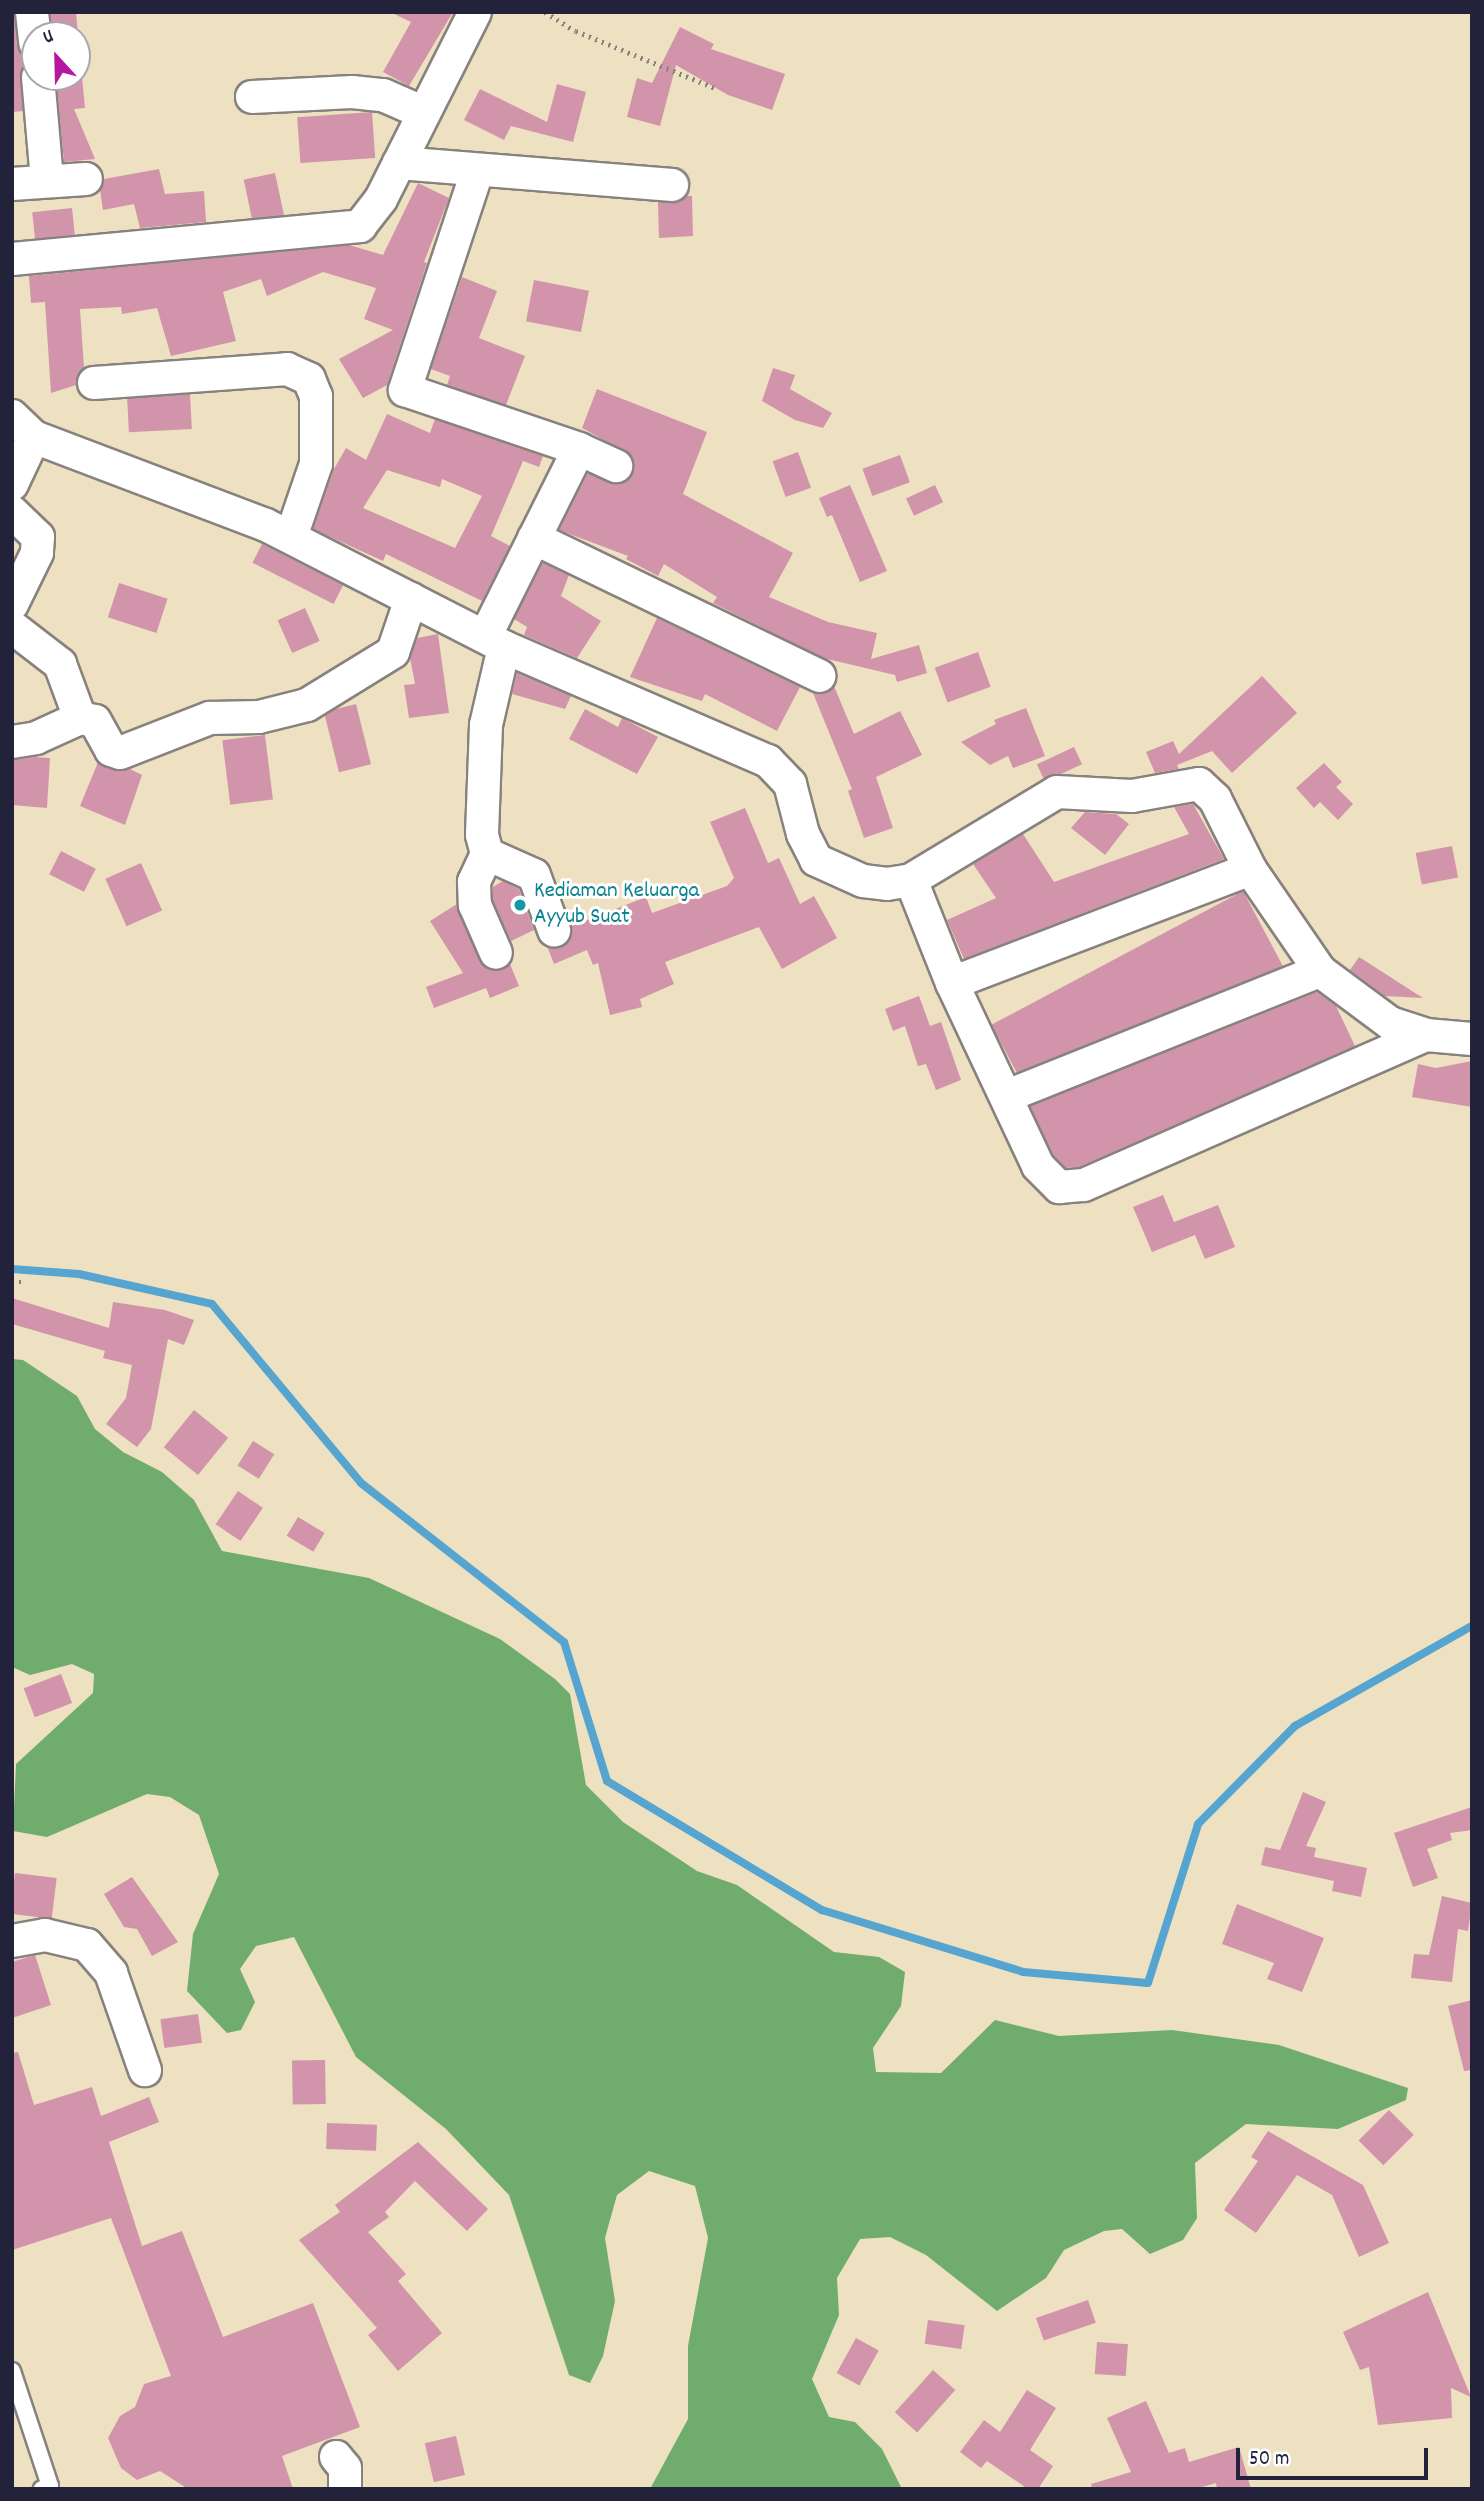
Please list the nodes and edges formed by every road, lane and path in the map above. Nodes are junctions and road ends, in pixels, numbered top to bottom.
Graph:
1 (475, 12) edge
2 (545, 12) edge
3 (715, 88) dead end
4 (39, 91) edge
5 (252, 97) dead end
6 (422, 112) junction
7 (399, 163) junction
8 (477, 172) junction
9 (86, 179) dead end
10 (47, 180) junction
11 (12, 184) edge
12 (672, 185) dead end
13 (12, 259) edge
14 (94, 383) dead end
15 (23, 426) edge
16 (579, 449) junction
17 (616, 466) dead end
18 (12, 484) edge
19 (12, 512) edge
20 (291, 537) junction
21 (534, 538) junction
22 (411, 599) junction
23 (12, 604) edge
24 (12, 627) edge
25 (495, 642) junction
26 (819, 676) dead end
27 (80, 718) junction
28 (12, 742) edge
29 (487, 854) junction
30 (1250, 869) junction
31 (911, 880) junction
32 (554, 930) dead end
33 (496, 953) dead end
34 (1320, 971) junction
35 (952, 983) junction
36 (1426, 1035) junction
37 (1472, 1039) edge
38 (1007, 1096) junction
39 (12, 1282) edge
40 (22, 1282) dead end
41 (12, 1941) edge
42 (145, 2070) dead end
43 (12, 2371) edge
44 (336, 2457) dead end
45 (42, 2489) edge
46 (345, 2489) edge

1 - 6 street
2 - 3 path
4 - 10 street
5 - 6 street
6 - 7 street
7 - 8 street
7 - 13 street
8 - 12 street
8 - 16 street
9 - 10 street
10 - 11 street
14 - 20 street
15 - 18 street
15 - 20 street
16 - 17 street
16 - 21 street
19 - 23 street
20 - 22 street
21 - 25 street
21 - 26 street
22 - 25 street
22 - 27 street
24 - 27 street
25 - 29 street
25 - 31 street
27 - 28 street
29 - 32 street
29 - 33 street
30 - 31 street
30 - 34 street
30 - 35 street
31 - 35 street
34 - 36 street
34 - 38 street
35 - 38 street
36 - 37 street
36 - 38 street
39 - 40 path
41 - 42 street
43 - 45 lane
44 - 46 street

